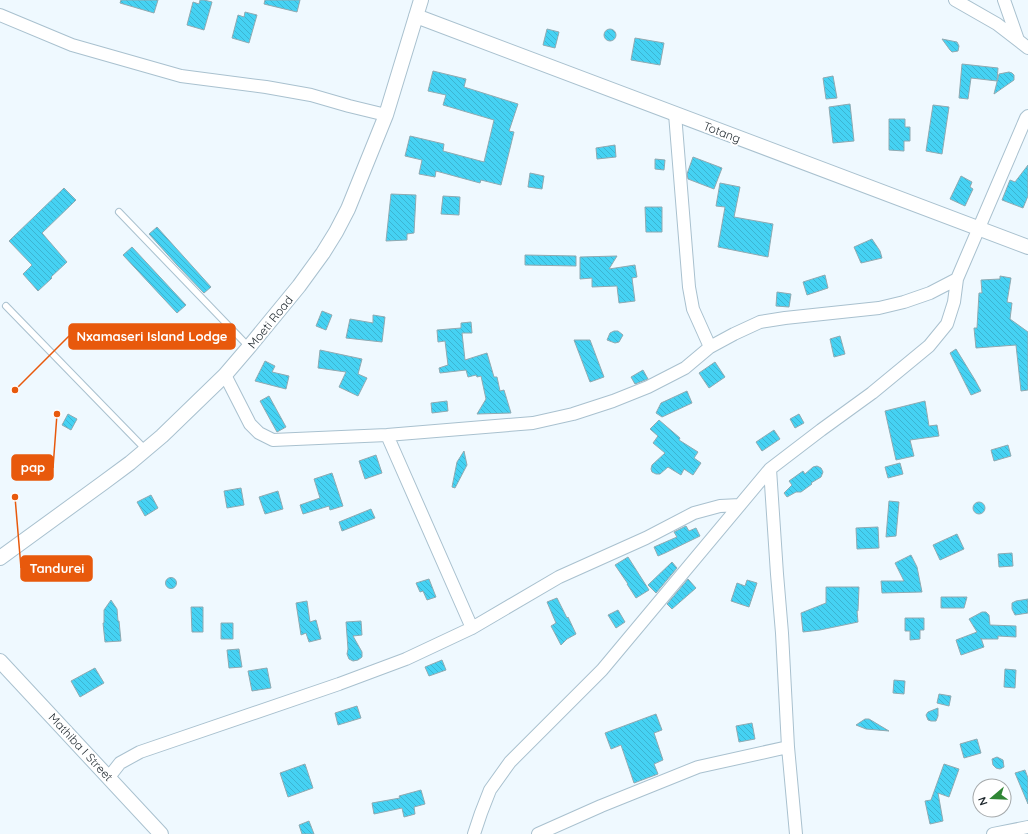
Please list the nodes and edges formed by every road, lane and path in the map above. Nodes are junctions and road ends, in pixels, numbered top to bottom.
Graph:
1 (421, 0) edge
2 (955, 0) edge
3 (1004, 0) edge
4 (0, 16) edge
5 (416, 16) junction
6 (1018, 40) junction
7 (1028, 48) edge
8 (675, 114) junction
9 (386, 115) junction
10 (1028, 116) edge
11 (119, 212) dead end
12 (979, 229) junction
13 (1028, 247) edge
14 (957, 279) junction
15 (6, 306) dead end
16 (249, 347) junction
17 (710, 347) junction
18 (225, 375) junction
19 (387, 435) junction
20 (146, 450) junction
21 (770, 469) junction
22 (740, 505) junction
23 (0, 558) edge
24 (472, 628) junction
25 (0, 661) edge
26 (788, 747) junction
27 (109, 777) junction
28 (1028, 827) edge
29 (161, 834) edge
30 (474, 834) edge
31 (538, 834) edge
32 (796, 834) edge
33 (993, 834) edge

1 - 5 street, Moeti Road
2 - 6 street
3 - 6 street
4 - 9 street
5 - 8 street, Totang
5 - 9 street, Moeti Road
6 - 7 street
8 - 12 street, Totang
8 - 17 street
9 - 16 street, Moeti Road
10 - 12 street
11 - 16 lane
12 - 13 street, Totang
12 - 14 street
14 - 17 street
14 - 21 street
15 - 20 lane
16 - 18 street, Moeti Road
17 - 19 street
18 - 19 street
18 - 20 street, Moeti Road
19 - 24 street
20 - 23 street, Moeti Road
21 - 22 street
21 - 26 street
22 - 24 street
22 - 30 street
24 - 27 street
25 - 27 street, Mathiba I Street
26 - 31 street
26 - 32 street
27 - 29 street, Mathiba I Street
28 - 33 street

